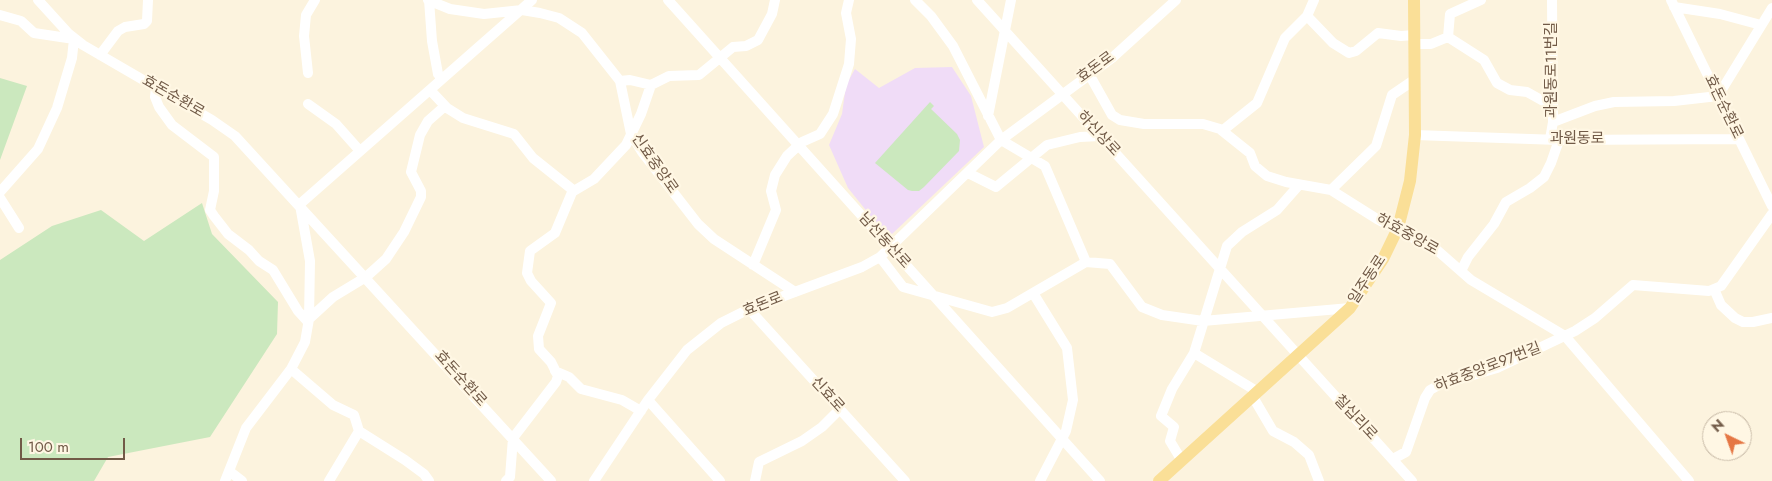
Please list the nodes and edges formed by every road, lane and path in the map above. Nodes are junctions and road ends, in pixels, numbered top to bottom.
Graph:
1 (38, 0) edge
2 (148, 0) edge
3 (315, 0) edge
4 (428, 0) edge
5 (532, 0) edge
6 (668, 0) edge
7 (775, 0) edge
8 (849, 0) edge
9 (915, 0) edge
10 (977, 0) edge
11 (1011, 0) edge
12 (1176, 0) edge
13 (1314, 0) edge
14 (1414, 0) edge
15 (1481, 0) edge
16 (1552, 0) edge
17 (1673, 4) edge
18 (1772, 8) edge
19 (522, 10) junction
20 (0, 15) edge
21 (1307, 16) junction
22 (1761, 25) junction
23 (1005, 31) junction
24 (1448, 37) junction
25 (74, 39) junction
26 (1414, 39) junction
27 (100, 55) junction
28 (719, 57) junction
29 (308, 72) dead end
30 (1089, 74) junction
31 (442, 79) junction
32 (1414, 80) junction
33 (620, 81) junction
34 (651, 85) junction
35 (156, 87) junction
36 (430, 90) junction
37 (1062, 94) junction
38 (1718, 96) junction
39 (308, 104) dead end
40 (445, 106) junction
41 (1552, 106) junction
42 (988, 116) junction
43 (1553, 122) junction
44 (1222, 131) junction
45 (631, 134) junction
46 (1415, 135) junction
47 (1100, 136) junction
48 (1739, 139) junction
49 (1001, 140) junction
50 (1554, 140) junction
51 (798, 146) junction
52 (360, 152) junction
53 (1030, 157) junction
54 (968, 173) junction
55 (1300, 185) junction
56 (1331, 190) junction
57 (572, 191) junction
58 (0, 192) edge
59 (0, 198) edge
60 (300, 204) junction
61 (1772, 206) edge
62 (1772, 214) edge
63 (19, 228) dead end
64 (1398, 228) junction
65 (890, 247) junction
66 (880, 257) junction
67 (1086, 262) junction
68 (753, 265) junction
69 (1219, 269) junction
70 (1461, 271) junction
71 (366, 277) junction
72 (1714, 289) junction
73 (795, 292) junction
74 (1033, 293) junction
75 (936, 298) junction
76 (1350, 308) junction
77 (749, 309) junction
78 (1259, 314) junction
79 (1772, 318) edge
80 (308, 320) junction
81 (1203, 321) junction
82 (1565, 336) junction
83 (1194, 353) junction
84 (1297, 356) junction
85 (291, 369) junction
86 (555, 371) junction
87 (1255, 394) junction
88 (648, 400) junction
89 (840, 409) junction
90 (641, 411) junction
91 (359, 431) junction
92 (513, 438) junction
93 (1062, 440) junction
94 (1392, 459) junction
95 (1182, 461) junction
96 (229, 471) junction
97 (225, 481) edge
98 (242, 481) edge
99 (328, 481) edge
100 (429, 481) edge
101 (506, 481) edge
102 (551, 481) edge
103 (594, 481) edge
104 (720, 481) edge
105 (755, 481) edge
106 (905, 481) edge
107 (1040, 481) edge
108 (1100, 481) edge
109 (1159, 481) edge
110 (1319, 481) edge
111 (1412, 481) edge
112 (1689, 481) edge

1 - 25 street, 효돈순환로
2 - 27 street
3 - 29 street
4 - 19 street, 신효중앙로
4 - 31 street
5 - 19 street
6 - 28 street, 남선동산로
7 - 28 street
8 - 51 street
9 - 42 street
10 - 23 street, 하신상로
11 - 23 street
12 - 30 street, 효돈로
13 - 21 street
14 - 26 main road, 일주동로
15 - 24 street
16 - 41 street, 과원동로11번길
17 - 22 street, 효돈순환로
17 - 38 street, 효돈순환로
18 - 22 street
19 - 31 street
19 - 33 street, 신효중앙로
20 - 25 street
21 - 26 street
21 - 44 street
22 - 38 street
23 - 37 street, 하신상로
23 - 42 street
24 - 26 street
24 - 41 street
25 - 27 street, 효돈순환로
25 - 58 street
26 - 32 main road, 일주동로
27 - 35 street, 효돈순환로
28 - 34 street
28 - 51 street, 남선동산로
30 - 37 street, 효돈로
30 - 44 street, 하효중앙로
31 - 36 street
32 - 46 main road, 일주동로
32 - 56 street
33 - 34 street
33 - 45 street, 신효중앙로
34 - 45 street
35 - 60 street, 효돈순환로
35 - 80 street
36 - 40 street
36 - 52 street
37 - 47 street, 하신상로
37 - 49 street, 효돈로
38 - 43 street
38 - 48 street, 효돈순환로
39 - 52 street
40 - 57 street
40 - 71 street
41 - 43 street, 과원동로11번길
42 - 49 street
43 - 50 street, 과원동로11번길
44 - 55 street, 하효중앙로
45 - 57 street
45 - 68 street, 신효중앙로
46 - 50 street, 과원동로
46 - 64 main road, 일주동로
47 - 53 street
47 - 69 street, 하신상로
48 - 50 street, 과원동로
48 - 61 street, 효돈순환로
49 - 53 street
49 - 54 street, 효돈로
50 - 70 street, 과원동로11번길
51 - 65 street, 남선동산로
51 - 68 street
52 - 60 street
53 - 54 street
53 - 67 street
54 - 65 street, 효돈로
55 - 56 street, 하효중앙로
55 - 69 street
56 - 64 street, 하효중앙로
57 - 86 street
59 - 63 street
60 - 71 street, 효돈순환로
60 - 80 street
62 - 72 street
64 - 70 street, 하효중앙로
64 - 76 main road, 일주동로
65 - 66 street, 효돈로
65 - 75 street, 남선동산로
66 - 73 street, 효돈로
66 - 75 street
67 - 74 street
67 - 81 street
68 - 73 street, 신효중앙로
69 - 78 street, 하신상로
69 - 81 street
70 - 82 street, 하효중앙로
71 - 80 street
71 - 92 street, 효돈순환로
72 - 79 street
72 - 82 street
73 - 77 street, 효돈로
74 - 75 street
74 - 93 street
75 - 93 street, 남선동산로
76 - 78 street
76 - 84 main road, 일주동로
77 - 88 street, 효돈로
77 - 89 street, 신효로
78 - 81 street
78 - 84 street, 하신상로
80 - 85 street
81 - 83 street
82 - 94 street, 하효중앙로97번길
82 - 112 street, 하효중앙로
83 - 87 street
83 - 95 street
84 - 87 main road, 일주동로
84 - 94 street, 칠십리로
85 - 91 street
85 - 96 street
86 - 90 street
86 - 92 street
87 - 95 main road, 일주동로
87 - 110 street
88 - 90 street, 효돈로
88 - 104 street
89 - 105 street
89 - 106 street, 신효로
90 - 103 street, 효돈로
91 - 99 street
91 - 100 street
92 - 101 street
92 - 102 street, 효돈순환로
93 - 107 street
93 - 108 street, 남선동산로
94 - 111 street, 칠십리로
95 - 109 main road, 일주동로
96 - 97 street
96 - 98 street

